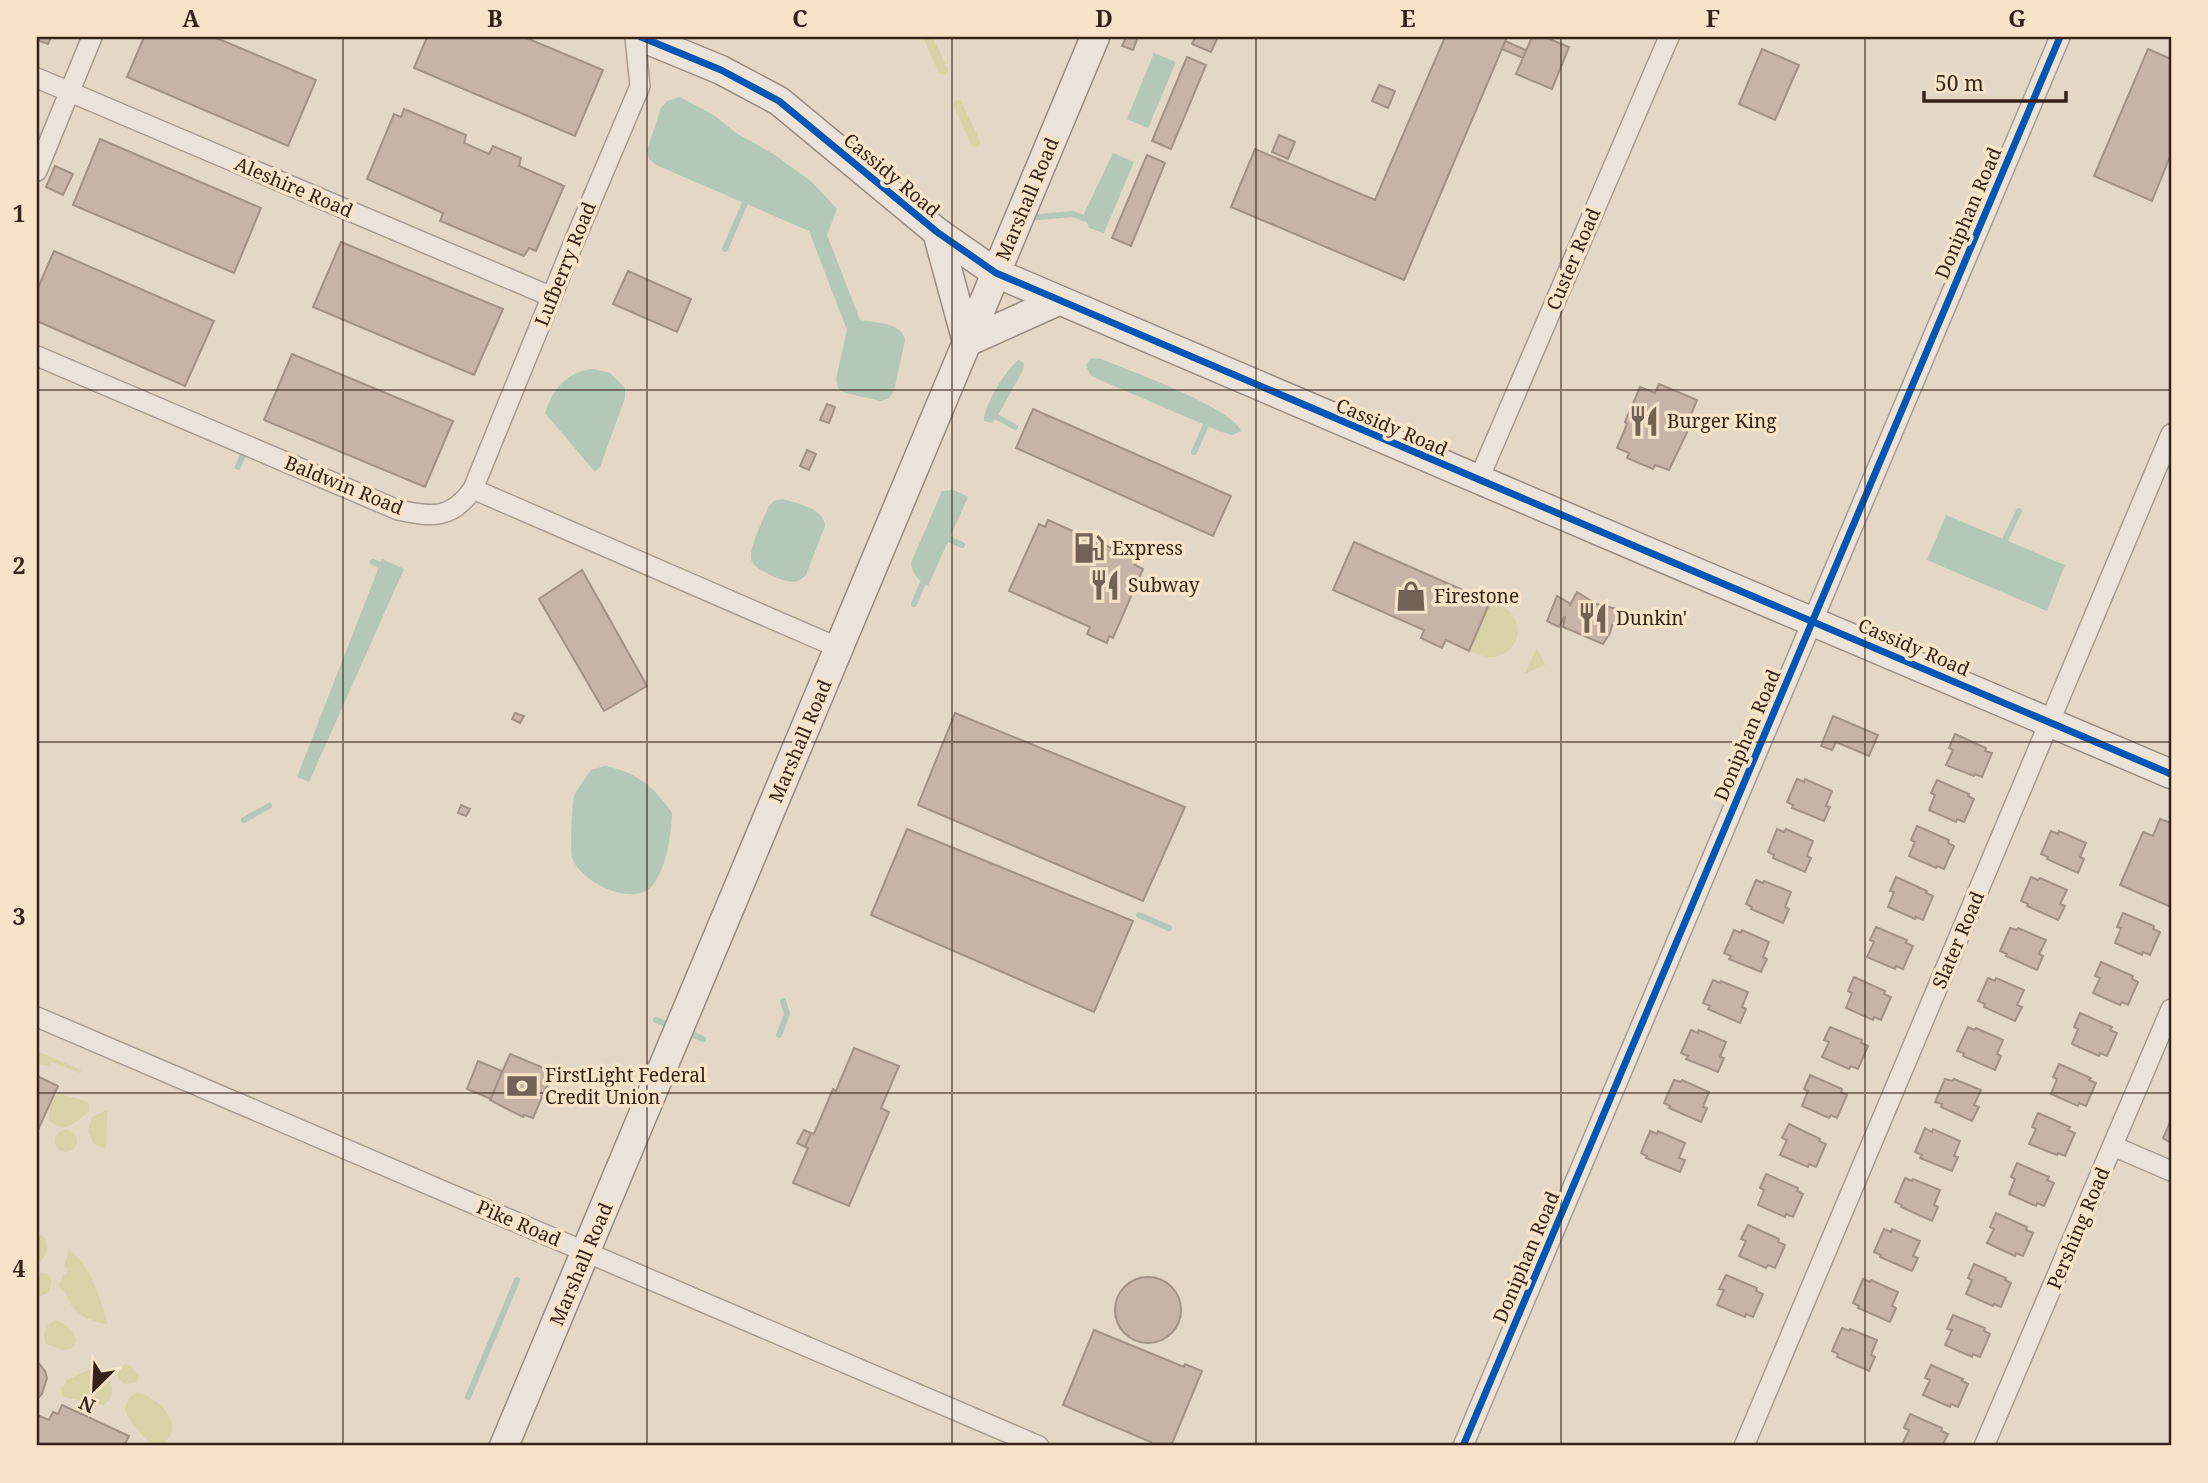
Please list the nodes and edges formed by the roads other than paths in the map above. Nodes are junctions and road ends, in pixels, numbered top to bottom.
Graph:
1 (92, 37) edge
2 (635, 37) edge
3 (641, 37) edge
4 (1095, 37) edge
5 (1669, 37) edge
6 (2060, 37) edge
7 (37, 78) edge
8 (69, 92) junction
9 (37, 171) edge
10 (937, 232) junction
11 (996, 273) junction
12 (552, 297) junction
13 (1058, 301) junction
14 (967, 342) junction
15 (37, 356) edge
16 (2171, 434) edge
17 (1478, 481) junction
18 (473, 489) junction
19 (1813, 621) junction
20 (839, 648) junction
21 (2050, 722) junction
22 (2171, 774) edge
23 (2171, 1009) edge
24 (37, 1017) edge
25 (2113, 1146) junction
26 (2171, 1171) edge
27 (586, 1252) junction
28 (504, 1446) edge
29 (1039, 1446) edge
30 (1463, 1446) edge
31 (1744, 1446) edge
32 (1984, 1446) edge

1 - 8 street
2 - 12 street, Lufberry Road
3 - 10 street, Cassidy Road
4 - 11 street, Marshall Road
5 - 17 street, Custer Road
6 - 19 street, Doniphan Road
7 - 8 street, Aleshire Road
8 - 9 street
8 - 12 street, Aleshire Road
10 - 11 street, Cassidy Road
10 - 14 street
11 - 13 street, Cassidy Road
11 - 14 street, Marshall Road
12 - 18 street, Lufberry Road
13 - 14 street
13 - 17 street, Cassidy Road
14 - 20 street, Marshall Road
15 - 18 street, Baldwin Road
16 - 21 street, Slater Road
17 - 19 street, Cassidy Road
18 - 20 street
19 - 21 street, Cassidy Road
19 - 30 street, Doniphan Road
20 - 27 street, Marshall Road
21 - 22 street, Cassidy Road
21 - 31 street, Slater Road
23 - 25 street, Pershing Road
24 - 27 street, Pike Road
25 - 26 street
25 - 32 street, Pershing Road
27 - 28 street, Marshall Road
27 - 29 street, Pike Road

